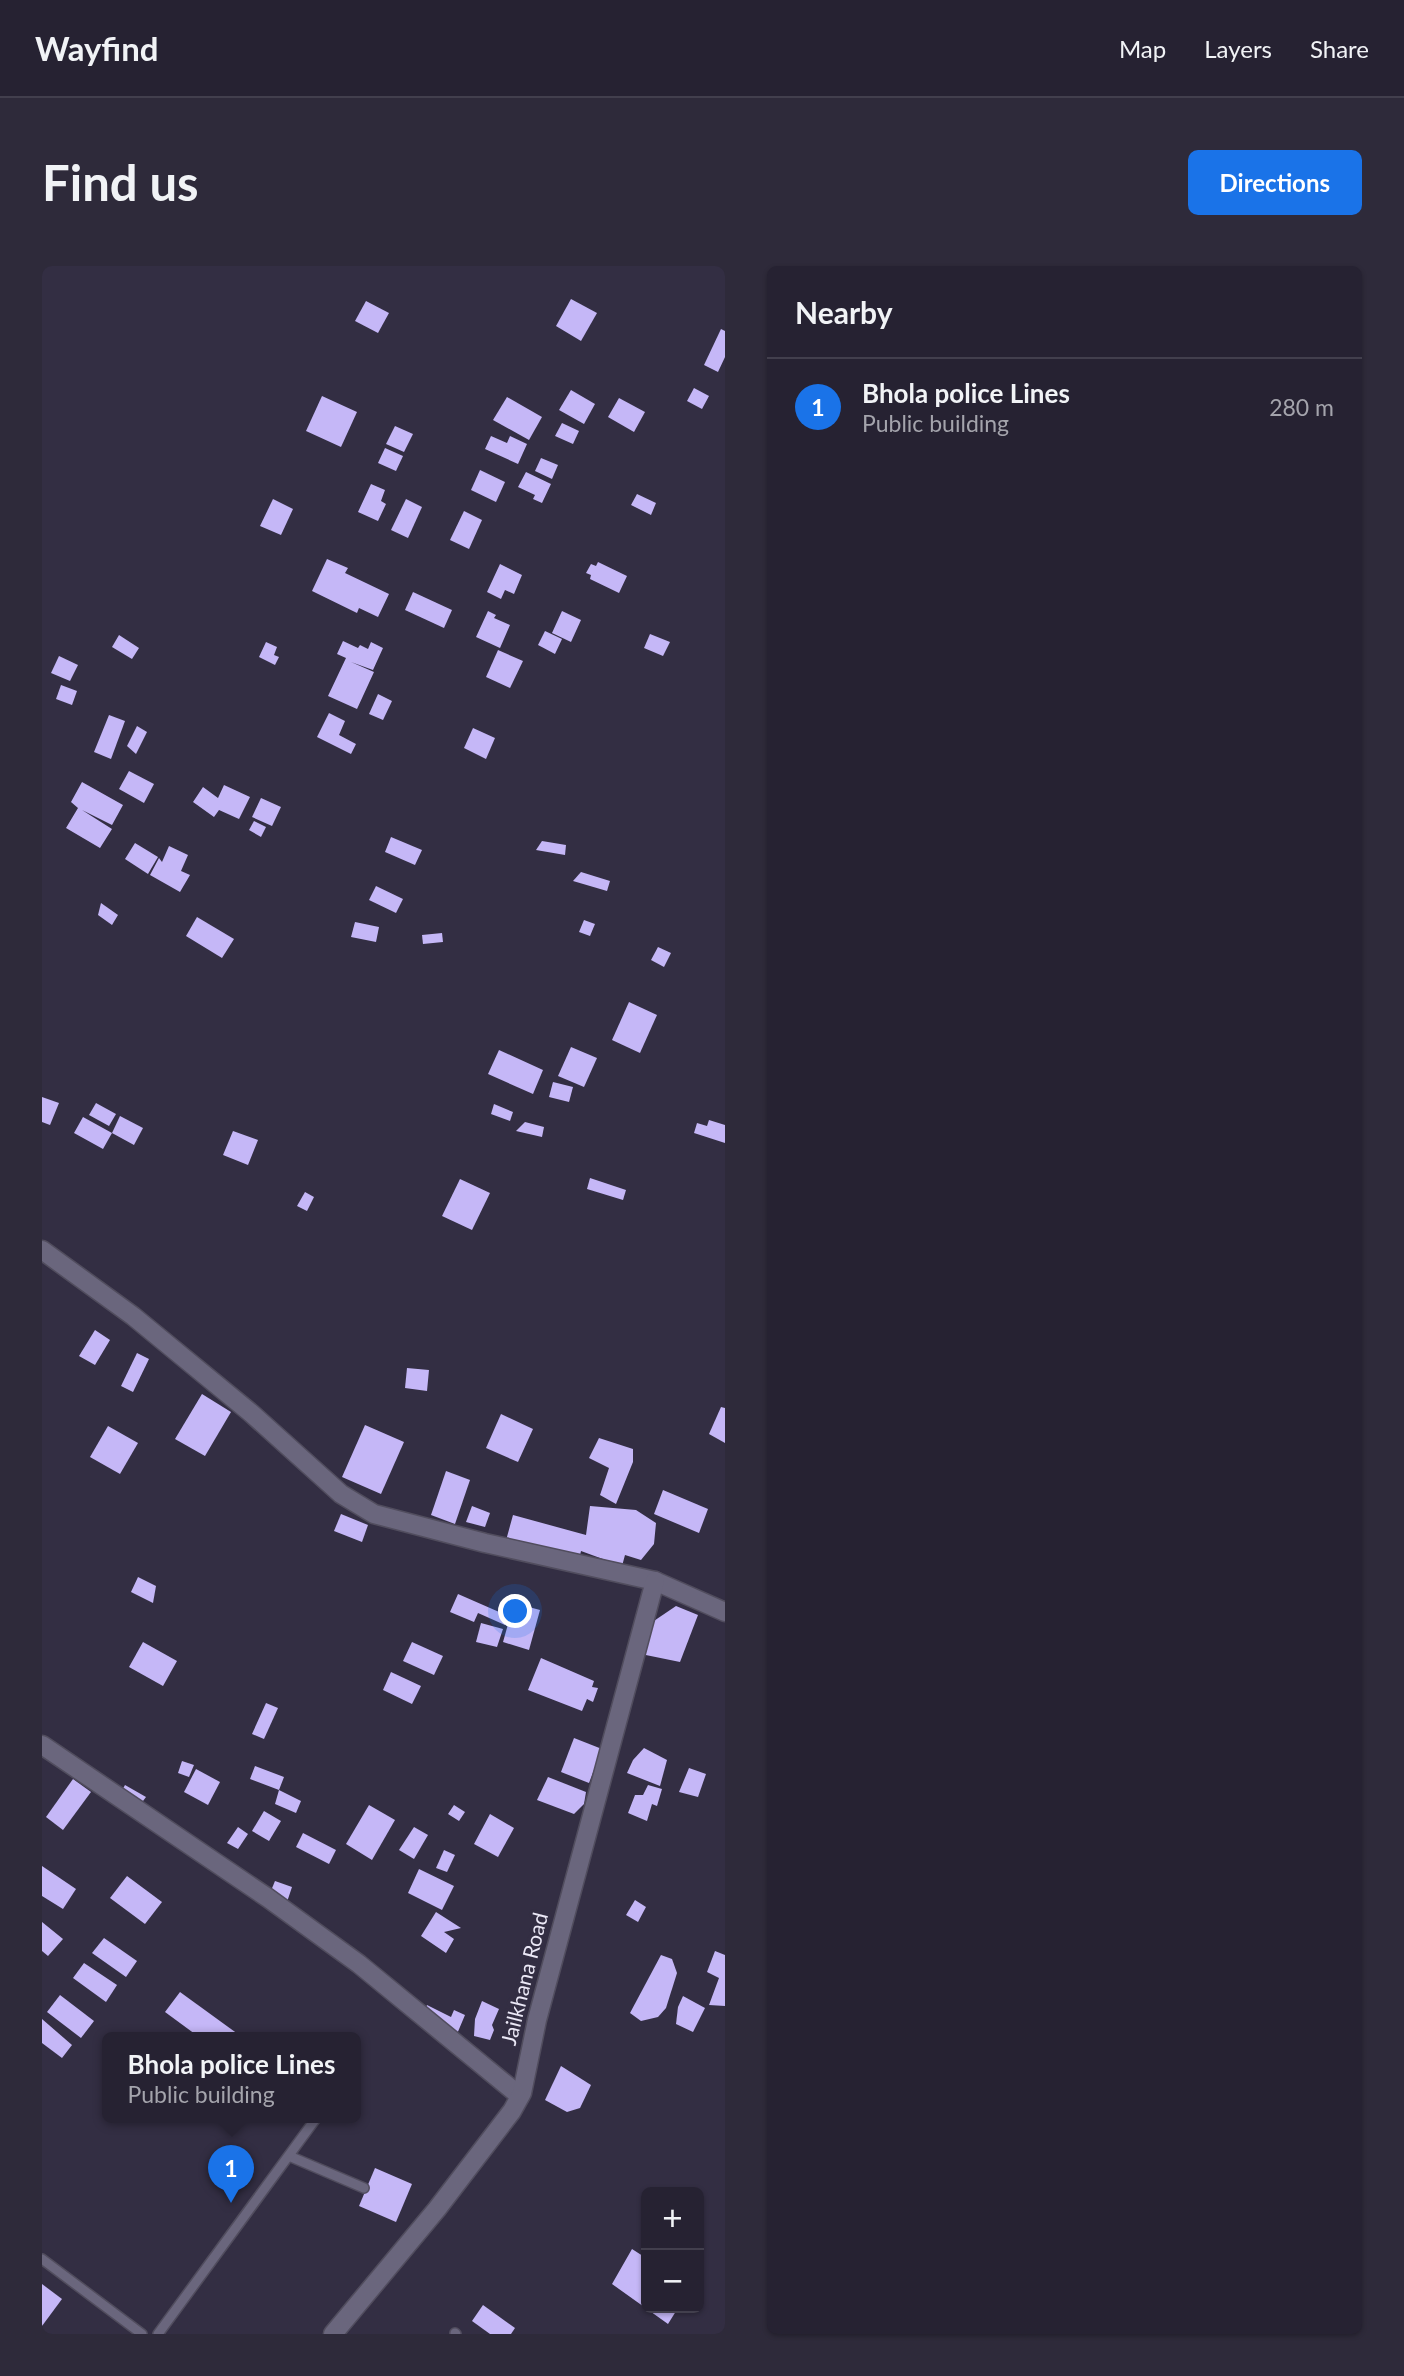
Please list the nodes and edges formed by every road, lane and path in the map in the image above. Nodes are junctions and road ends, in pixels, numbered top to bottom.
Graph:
1 (42, 1250) edge
2 (655, 1581) junction
3 (725, 1612) edge
4 (42, 1745) edge
5 (520, 2096) junction
6 (313, 2123) edge
7 (289, 2156) junction
8 (364, 2188) dead end
9 (42, 2259) edge
10 (142, 2334) edge
11 (158, 2334) edge
12 (333, 2334) edge

1 - 2 street
2 - 3 street
2 - 5 street, Jailkhana Road
4 - 5 street
5 - 12 street, Jailkhana Road
6 - 7 lane
7 - 8 lane
7 - 11 lane
9 - 10 lane

